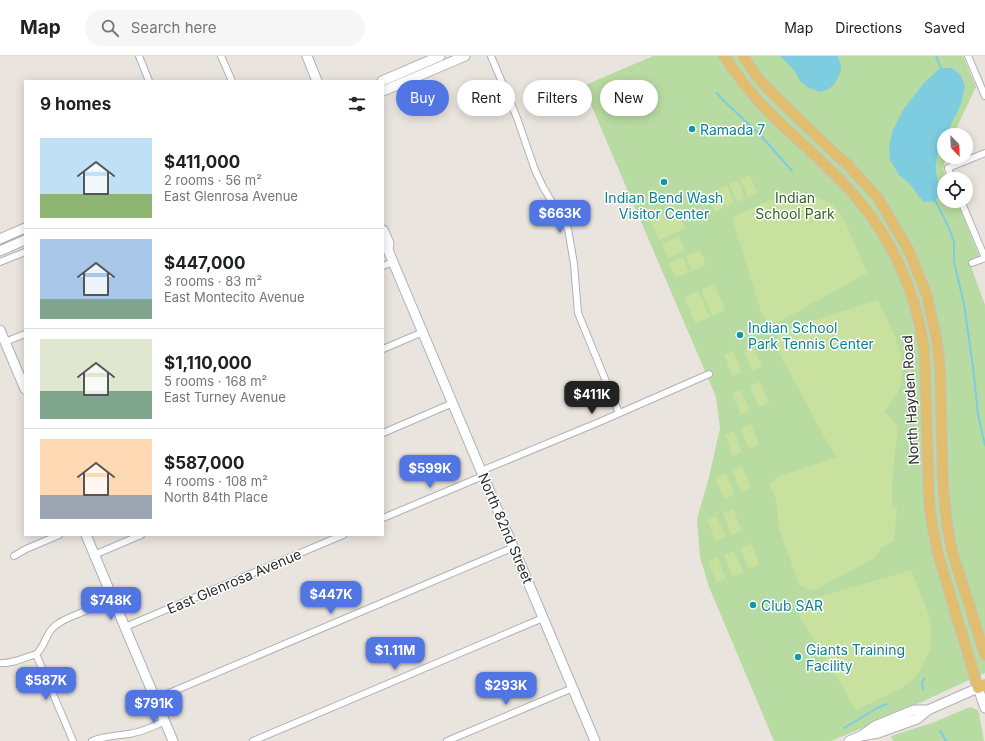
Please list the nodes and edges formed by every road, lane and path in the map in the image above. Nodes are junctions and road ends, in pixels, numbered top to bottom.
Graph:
1 (138, 56) edge
2 (221, 56) edge
3 (307, 56) edge
4 (440, 56) edge
5 (465, 56) edge
6 (490, 56) edge
7 (724, 56) edge
8 (743, 56) edge
9 (968, 56) edge
10 (149, 80) edge
11 (232, 80) edge
12 (317, 80) edge
13 (384, 80) edge
14 (384, 91) edge
15 (985, 96) edge
16 (985, 153) edge
17 (949, 172) edge
18 (965, 208) edge
19 (24, 228) edge
20 (384, 232) edge
21 (0, 239) edge
22 (24, 240) edge
23 (385, 248) edge
24 (2, 250) edge
25 (24, 252) edge
26 (985, 258) edge
27 (8, 259) junction
28 (0, 262) edge
29 (393, 262) junction
30 (972, 263) dead end
31 (384, 266) edge
32 (0, 330) edge
33 (423, 332) junction
34 (24, 334) edge
35 (5, 342) junction
36 (384, 349) edge
37 (709, 374) dead end
38 (24, 387) edge
39 (453, 403) junction
40 (619, 413) junction
41 (384, 433) edge
42 (482, 473) junction
43 (384, 518) edge
44 (56, 536) edge
45 (86, 536) edge
46 (139, 536) edge
47 (341, 536) edge
48 (514, 547) junction
49 (94, 555) junction
50 (14, 556) dead end
51 (113, 599) junction
52 (544, 618) junction
53 (125, 627) junction
54 (36, 654) junction
55 (985, 655) edge
56 (0, 663) edge
57 (982, 687) edge
58 (573, 688) junction
59 (155, 699) junction
60 (985, 708) edge
61 (165, 721) junction
62 (73, 741) edge
63 (92, 741) edge
64 (173, 741) edge
65 (253, 741) edge
66 (447, 741) edge
67 (596, 741) edge
68 (848, 741) edge

1 - 10 street
2 - 11 street
3 - 12 street
4 - 13 street
5 - 14 street
6 - 40 street
7 - 57 main road, North Hayden Road
8 - 55 main road, North Hayden Road
9 - 15 street
16 - 17 street
18 - 26 street
19 - 21 street
20 - 23 street, North 82nd Street
22 - 24 street
23 - 29 street, North 82nd Street
24 - 27 street
25 - 27 street
26 - 30 street
27 - 28 street
29 - 31 street
29 - 33 street, North 82nd Street
32 - 35 street
33 - 36 street
33 - 39 street, North 82nd Street
34 - 35 street
35 - 38 street
37 - 40 street
39 - 41 street
39 - 42 street, North 82nd Street
40 - 42 street
42 - 43 street
42 - 48 street, North 82nd Street
44 - 50 street
45 - 49 street
46 - 49 street
47 - 53 street, East Glenrosa Avenue
48 - 52 street, North 82nd Street
48 - 59 street
49 - 51 street
51 - 53 street
51 - 54 street
52 - 58 street, North 82nd Street
52 - 65 street
53 - 59 street
54 - 56 street
54 - 62 street
57 - 60 street, North Hayden Road
57 - 68 street
58 - 66 street
58 - 67 street, North 82nd Street
59 - 61 street
61 - 63 street
61 - 64 street

